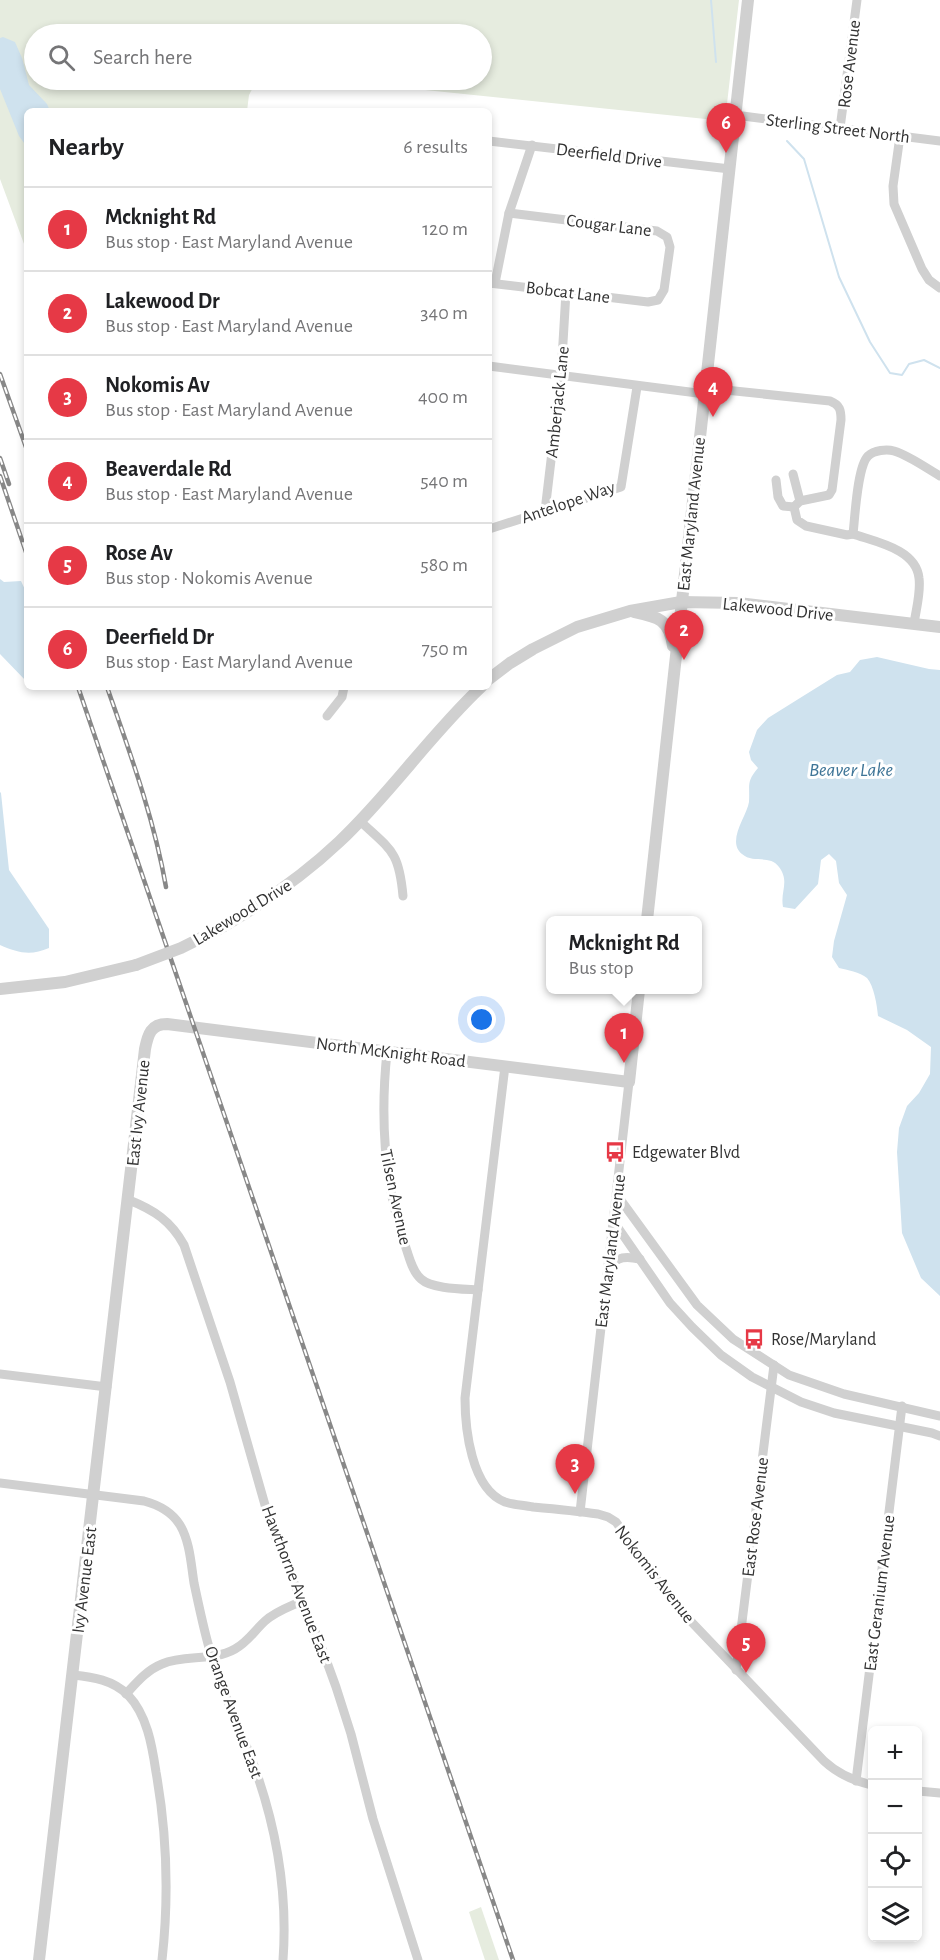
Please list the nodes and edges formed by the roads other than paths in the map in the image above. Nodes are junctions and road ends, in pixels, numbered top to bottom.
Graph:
1 (747, 0) edge
2 (857, 0) edge
3 (735, 115) junction
4 (840, 128) junction
5 (900, 136) junction
6 (492, 141) edge
7 (940, 141) edge
8 (532, 145) junction
9 (729, 169) junction
10 (509, 213) junction
11 (492, 283) edge
12 (940, 288) edge
13 (566, 292) junction
14 (648, 302) joint
15 (492, 366) edge
16 (561, 376) junction
17 (637, 387) junction
18 (705, 391) junction
19 (793, 474) dead end
20 (940, 476) edge
21 (776, 480) dead end
22 (797, 504) junction
23 (545, 511) junction
24 (492, 528) edge
25 (853, 534) junction
26 (681, 602) junction
27 (630, 611) junction
28 (914, 624) junction
29 (940, 627) edge
30 (675, 665) junction
31 (492, 675) edge
32 (343, 690) edge
33 (478, 690) edge
34 (327, 716) dead end
35 (360, 821) junction
36 (403, 896) dead end
37 (648, 916) edge
38 (0, 989) edge
39 (639, 994) edge
40 (153, 1028) joint
41 (387, 1052) junction
42 (505, 1066) junction
43 (629, 1082) junction
44 (617, 1195) junction
45 (129, 1200) junction
46 (614, 1222) junction
47 (640, 1258) junction
48 (608, 1268) junction
49 (478, 1290) junction
50 (774, 1365) junction
51 (0, 1374) edge
52 (107, 1387) junction
53 (771, 1388) junction
54 (902, 1406) junction
55 (940, 1416) edge
56 (899, 1426) junction
57 (940, 1436) edge
58 (0, 1483) edge
59 (94, 1494) junction
60 (580, 1512) junction
61 (302, 1601) junction
62 (211, 1657) junction
63 (736, 1670) junction
64 (73, 1675) junction
65 (126, 1694) junction
66 (856, 1781) junction
67 (868, 1784) edge
68 (922, 1792) edge
69 (940, 1794) edge
70 (39, 1960) edge
71 (162, 1960) edge
72 (283, 1960) edge
73 (418, 1960) edge

1 - 3 street, East Maryland Avenue
2 - 4 street, Rose Avenue
3 - 4 street, Sterling Street North
3 - 9 street, East Maryland Avenue
4 - 5 street, Sterling Street North
5 - 7 street, Sterling Street North
5 - 12 street
6 - 8 street, Deerfield Drive
8 - 9 street, Deerfield Drive
8 - 10 street
9 - 18 street, East Maryland Avenue
10 - 11 street
10 - 14 street, Cougar Lane
11 - 13 street, Bobcat Lane
13 - 14 street, Bobcat Lane
13 - 16 street, Amberjack Lane
15 - 16 street
16 - 17 street
16 - 23 street, Amberjack Lane
17 - 18 street
17 - 23 street, Antelope Way
18 - 22 street
18 - 26 street, East Maryland Avenue
19 - 22 street
20 - 25 street
21 - 22 street
22 - 25 street
23 - 24 street, Antelope Way
25 - 28 street
26 - 27 street, Lakewood Drive
26 - 28 street, Lakewood Drive
26 - 30 street, East Maryland Avenue
27 - 30 street
27 - 31 street, Lakewood Drive
28 - 29 street, Lakewood Drive
30 - 37 street, East Maryland Avenue
32 - 34 street
33 - 35 street, Lakewood Drive
35 - 36 street
35 - 38 street, Lakewood Drive, bridge
39 - 43 street, East Maryland Avenue
40 - 41 street, North McKnight Road
40 - 45 street, East Ivy Avenue
41 - 42 street, North McKnight Road
41 - 49 street, Tilsen Avenue
42 - 43 street, North McKnight Road
42 - 49 street, Nokomis Avenue
43 - 44 street, East Maryland Avenue
44 - 46 street, East Maryland Avenue
44 - 50 street
45 - 52 street, Ivy Avenue East
45 - 61 street, Hawthorne Avenue East
46 - 47 street
46 - 48 street, East Maryland Avenue
47 - 48 street
47 - 53 street
48 - 60 street, East Maryland Avenue
49 - 60 street, Nokomis Avenue
50 - 53 street, East Rose Avenue
50 - 54 street
51 - 52 street
52 - 59 street, Ivy Avenue East
53 - 56 street
53 - 63 street, East Rose Avenue
54 - 55 street
54 - 56 street, East Geranium Avenue
56 - 57 street
56 - 66 street, East Geranium Avenue
58 - 59 street, Orange Avenue East
59 - 62 street, Orange Avenue East
59 - 64 street, Ivy Avenue East
60 - 63 street, Nokomis Avenue
61 - 62 street
61 - 73 street, Hawthorne Avenue East
62 - 65 street
62 - 72 street, Orange Avenue East
63 - 66 street, Nokomis Avenue
64 - 65 street
64 - 70 street, Ivy Avenue East
65 - 71 street
66 - 67 street, Nokomis Avenue
68 - 69 street

